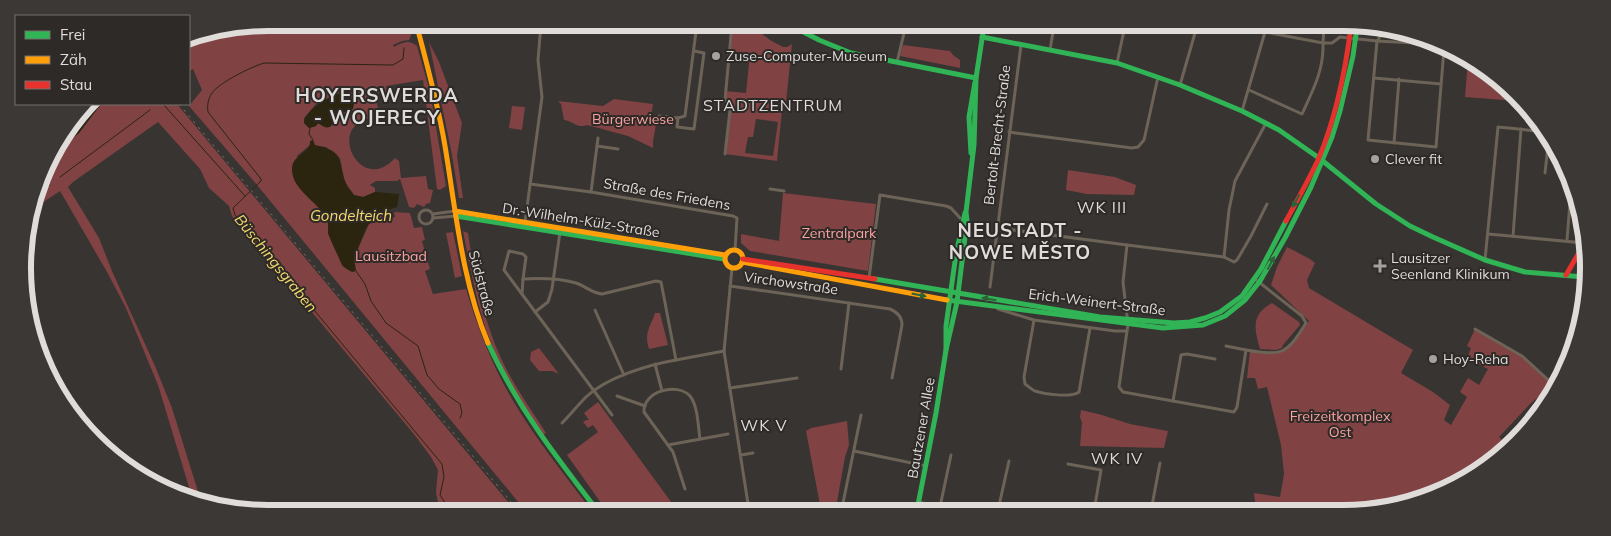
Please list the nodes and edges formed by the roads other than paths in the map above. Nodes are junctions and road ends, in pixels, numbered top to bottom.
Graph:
1 (418, 31) edge
2 (540, 31) edge
3 (695, 31) edge
4 (731, 31) edge
5 (801, 31) edge
6 (905, 31) edge
7 (983, 31) edge
8 (1053, 31) edge
9 (1124, 31) edge
10 (1194, 31) edge
11 (1324, 31) edge
12 (1351, 32) edge
13 (1355, 32) edge
14 (1382, 35) edge
15 (982, 38) junction
16 (1352, 38) junction
17 (1377, 41) junction
18 (1322, 43) junction
19 (1416, 43) edge
20 (1021, 45) junction
21 (694, 51) junction
22 (1050, 51) junction
23 (1444, 54) edge
24 (897, 62) junction
25 (1117, 63) junction
26 (1158, 76) junction
27 (976, 78) junction
28 (1374, 78) junction
29 (1399, 79) junction
30 (1441, 84) junction
31 (1180, 85) junction
32 (1249, 90) junction
33 (1242, 111) junction
34 (657, 117) dead end
35 (678, 118) junction
36 (1266, 123) junction
37 (1521, 129) junction
38 (1535, 130) edge
39 (1009, 132) junction
40 (598, 138) dead end
41 (1394, 143) junction
42 (597, 146) junction
43 (618, 149) dead end
44 (1548, 149) edge
45 (725, 154) dead end
46 (1321, 160) junction
47 (1545, 174) dead end
48 (530, 184) junction
49 (770, 189) dead end
50 (784, 191) dead end
51 (591, 192) junction
52 (1570, 201) edge
53 (1267, 204) dead end
54 (966, 212) junction
55 (456, 214) junction
56 (433, 216) junction
57 (960, 218) dead end
58 (525, 223) junction
59 (998, 228) junction
60 (560, 230) junction
61 (1488, 234) junction
62 (1513, 236) junction
63 (1567, 240) junction
64 (1578, 242) edge
65 (1127, 245) junction
66 (735, 250) junction
67 (1579, 252) edge
68 (725, 257) junction
69 (1224, 257) junction
70 (1485, 260) junction
71 (742, 261) junction
72 (732, 268) junction
73 (1566, 275) junction
74 (1579, 276) edge
75 (553, 278) junction
76 (869, 278) junction
77 (523, 279) junction
78 (1257, 281) junction
79 (730, 286) junction
80 (990, 287) dead end
81 (522, 294) junction
82 (951, 294) junction
83 (958, 294) junction
84 (950, 301) junction
85 (956, 302) junction
86 (849, 303) junction
87 (993, 307) junction
88 (596, 310) dead end
89 (535, 312) junction
90 (1034, 320) junction
91 (1128, 322) junction
92 (1090, 328) junction
93 (1475, 329) dead end
94 (1127, 331) junction
95 (1226, 346) dead end
96 (946, 350) junction
97 (1246, 350) junction
98 (724, 351) junction
99 (1215, 359) dead end
100 (676, 360) junction
101 (655, 364) junction
102 (841, 369) dead end
103 (624, 375) junction
104 (797, 378) dead end
105 (892, 378) dead end
106 (1550, 382) edge
107 (730, 388) junction
108 (594, 391) junction
109 (662, 391) junction
110 (617, 396) dead end
111 (1173, 401) junction
112 (645, 406) junction
113 (861, 415) dead end
114 (612, 416) dead end
115 (562, 423) dead end
116 (728, 434) dead end
117 (700, 439) junction
118 (668, 445) junction
119 (854, 452) junction
120 (753, 453) dead end
121 (952, 455) dead end
122 (741, 456) junction
123 (1009, 461) dead end
124 (1160, 463) dead end
125 (1068, 464) dead end
126 (926, 466) junction
127 (685, 488) dead end
128 (918, 502) junction
129 (593, 505) edge
130 (749, 505) edge
131 (844, 505) edge
132 (918, 505) edge
133 (931, 505) edge
134 (940, 505) edge
135 (999, 505) edge
136 (1095, 505) edge
137 (1152, 505) edge

1 - 55 street, Südstraße
2 - 48 street
3 - 21 street
4 - 45 street
5 - 24 street
6 - 24 street
7 - 15 street, Bautzener Allee
8 - 22 street
9 - 25 street
10 - 31 street
11 - 18 street
12 - 16 street
13 - 16 street
14 - 17 street
15 - 20 street
15 - 27 street, Bautzener Allee
16 - 17 street
16 - 18 street
16 - 46 street, Erich-Weinert-Straße
17 - 19 street
17 - 28 street
18 - 32 street
18 - 32 street
20 - 22 street
20 - 39 street, Bertolt-Brecht-Straße
21 - 35 street
21 - 35 street
22 - 25 street
23 - 30 street
24 - 27 street
25 - 26 street
26 - 31 street
26 - 39 street
27 - 54 street, Bautzener Allee
28 - 29 street
28 - 41 street
29 - 30 street
29 - 41 street
30 - 41 street
31 - 33 street
32 - 33 street
33 - 36 street
34 - 35 street
36 - 46 street
36 - 69 street
37 - 38 street
37 - 61 street
37 - 62 street
39 - 59 street, Bertolt-Brecht-Straße
40 - 42 street, Straße des Friedens
42 - 43 street
42 - 51 street, Straße des Friedens
44 - 47 street
46 - 70 street
46 - 78 street, Erich-Weinert-Straße
48 - 51 street, Straße des Friedens
48 - 58 street
49 - 50 street
51 - 66 street, Straße des Friedens
52 - 63 street
53 - 69 street
54 - 82 street, Bautzener Allee
54 - 83 street, Bautzener Allee
55 - 56 street, Dr.-Wilhelm-Külz-Straße
55 - 58 street, Dr.-Wilhelm-Külz-Straße
55 - 60 street, Dr.-Wilhelm-Külz-Straße
55 - 129 street, Südstraße
56 - 56 street
57 - 76 street
58 - 60 street, Dr.-Wilhelm-Külz-Straße
59 - 65 street
59 - 80 street, Bertolt-Brecht-Straße
60 - 68 street, Dr.-Wilhelm-Külz-Straße
60 - 75 street
61 - 62 street
61 - 70 street
62 - 63 street
63 - 64 street
65 - 69 street
65 - 91 street
66 - 68 street
66 - 71 street
67 - 73 street
68 - 72 street
70 - 73 street
71 - 72 street
71 - 76 street
71 -> 84 street
72 - 79 street
73 - 74 street
75 - 77 street
75 - 89 street
75 - 100 street
76 - 82 street
77 - 81 street
77 - 81 street
78 - 91 street, Erich-Weinert-Straße
78 - 97 street
79 - 86 street, Virchowstraße
79 - 98 street
81 - 89 street
82 - 83 street, Erich-Weinert-Straße
82 - 84 street, Bautzener Allee
83 - 85 street, Bautzener Allee
91 -> 83 street, Erich-Weinert-Straße
84 - 85 street, Erich-Weinert-Straße
84 - 96 street, Bautzener Allee
85 - 87 street, Erich-Weinert-Straße
85 - 96 street, Bautzener Allee
86 - 102 street, Virchowstraße
86 - 105 street, Virchowstraße
87 - 90 street, Erich-Weinert-Straße
87 - 91 street, Erich-Weinert-Straße
88 - 103 street
89 - 108 street
90 - 92 street, Erich-Weinert-Straße
90 - 92 street
91 - 94 street
92 - 94 street, Erich-Weinert-Straße
93 - 106 street
94 - 111 street
95 - 97 street
96 - 126 street, Bautzener Allee
97 - 111 street
98 - 100 street
98 - 107 street
99 - 111 street
100 - 101 street
101 - 103 street
101 - 109 street
103 - 108 street
104 - 107 street
107 - 122 street
108 - 114 street
108 - 115 street
109 - 112 street
109 - 117 street
110 - 112 street
112 - 118 street
113 - 119 street
116 - 117 street
117 - 118 street
118 - 127 street
119 - 126 street
119 - 131 street
120 - 122 street
121 - 134 street
122 - 130 street
123 - 135 street
124 - 137 street
125 - 136 street
126 - 128 street, Bautzener Allee
128 - 132 street, Bautzener Allee
128 - 133 street

